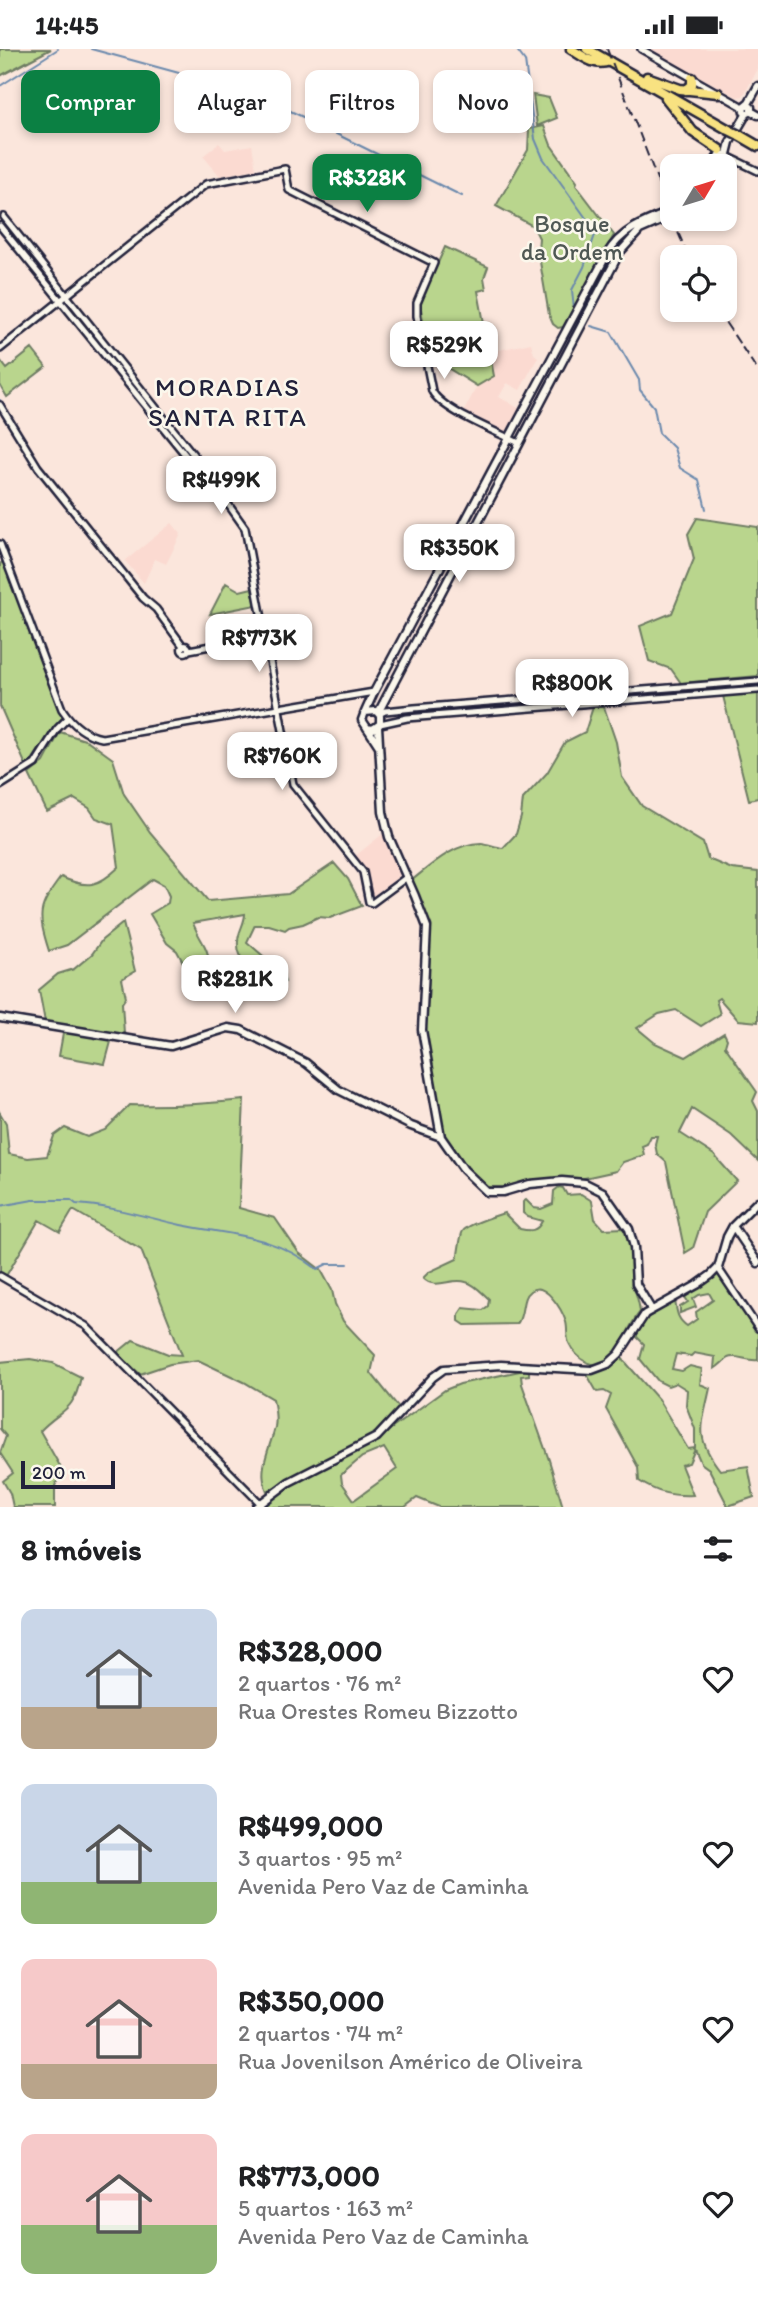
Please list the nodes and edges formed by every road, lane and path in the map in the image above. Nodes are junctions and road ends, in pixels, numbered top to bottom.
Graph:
1 (571, 49) edge
2 (587, 49) edge
3 (597, 49) edge
4 (641, 49) edge
5 (602, 65) junction
6 (647, 77) junction
7 (692, 78) junction
8 (758, 86) edge
9 (657, 89) junction
10 (686, 90) junction
11 (718, 93) junction
12 (758, 94) edge
13 (747, 109) junction
14 (758, 115) edge
15 (731, 127) junction
16 (740, 133) junction
17 (758, 140) edge
18 (758, 146) edge
19 (723, 152) junction
20 (758, 169) edge
21 (4, 217) dead end
22 (660, 217) edge
23 (660, 219) edge
24 (0, 226) edge
25 (601, 264) junction
26 (612, 270) junction
27 (67, 295) junction
28 (60, 300) junction
29 (583, 301) junction
30 (592, 308) junction
31 (0, 349) edge
32 (0, 405) edge
33 (521, 416) junction
34 (531, 423) junction
35 (509, 438) junction
36 (519, 443) junction
37 (218, 490) junction
38 (0, 544) edge
39 (264, 636) junction
40 (758, 681) edge
41 (758, 691) edge
42 (374, 692) junction
43 (278, 708) junction
44 (381, 711) junction
45 (366, 712) junction
46 (68, 718) junction
47 (379, 725) junction
48 (367, 728) junction
49 (380, 748) junction
50 (0, 786) edge
51 (407, 877) junction
52 (0, 1018) edge
53 (441, 1137) junction
54 (758, 1201) edge
55 (733, 1226) junction
56 (758, 1263) edge
57 (718, 1268) junction
58 (0, 1276) edge
59 (651, 1309) junction
60 (758, 1328) edge
61 (258, 1505) edge

1 - 5 highway
2 - 5 highway
3 - 6 highway
4 - 7 street
5 - 9 highway
6 - 10 highway
6 - 15 highway
7 - 10 highway
7 - 11 street
8 - 13 main road
9 - 15 highway
9 - 19 highway
10 - 11 highway
11 - 13 street
12 - 13 main road
13 - 14 main road
13 - 19 main road
15 - 16 highway, bridge
16 - 17 highway
16 - 18 highway
19 - 20 street
21 - 27 street
22 - 25 main road
23 - 26 main road
24 - 28 street
25 - 26 main road
25 - 29 main road
26 - 30 main road
27 - 28 street
27 - 35 street
27 - 37 street
28 - 31 street
28 - 37 street
29 - 30 main road
29 - 33 main road
30 - 34 main road
32 - 39 street
33 - 34 main road
33 - 35 main road
34 - 36 main road
35 - 36 street
35 - 42 main road
36 - 44 main road
37 - 39 street
38 - 46 street
39 - 43 street
40 - 44 street
41 - 47 street
42 - 43 street
42 - 45 main road
43 - 46 street
43 - 51 street
44 - 45 main road
44 - 47 main road
45 - 48 main road
46 - 50 street
47 - 48 main road
47 - 49 main road
48 - 49 main road
49 - 51 main road
51 - 53 main road
52 - 53 main road
53 - 59 main road
54 - 55 main road
55 - 56 main road
55 - 57 main road
57 - 59 main road
57 - 60 street
58 - 61 street
59 - 61 main road

